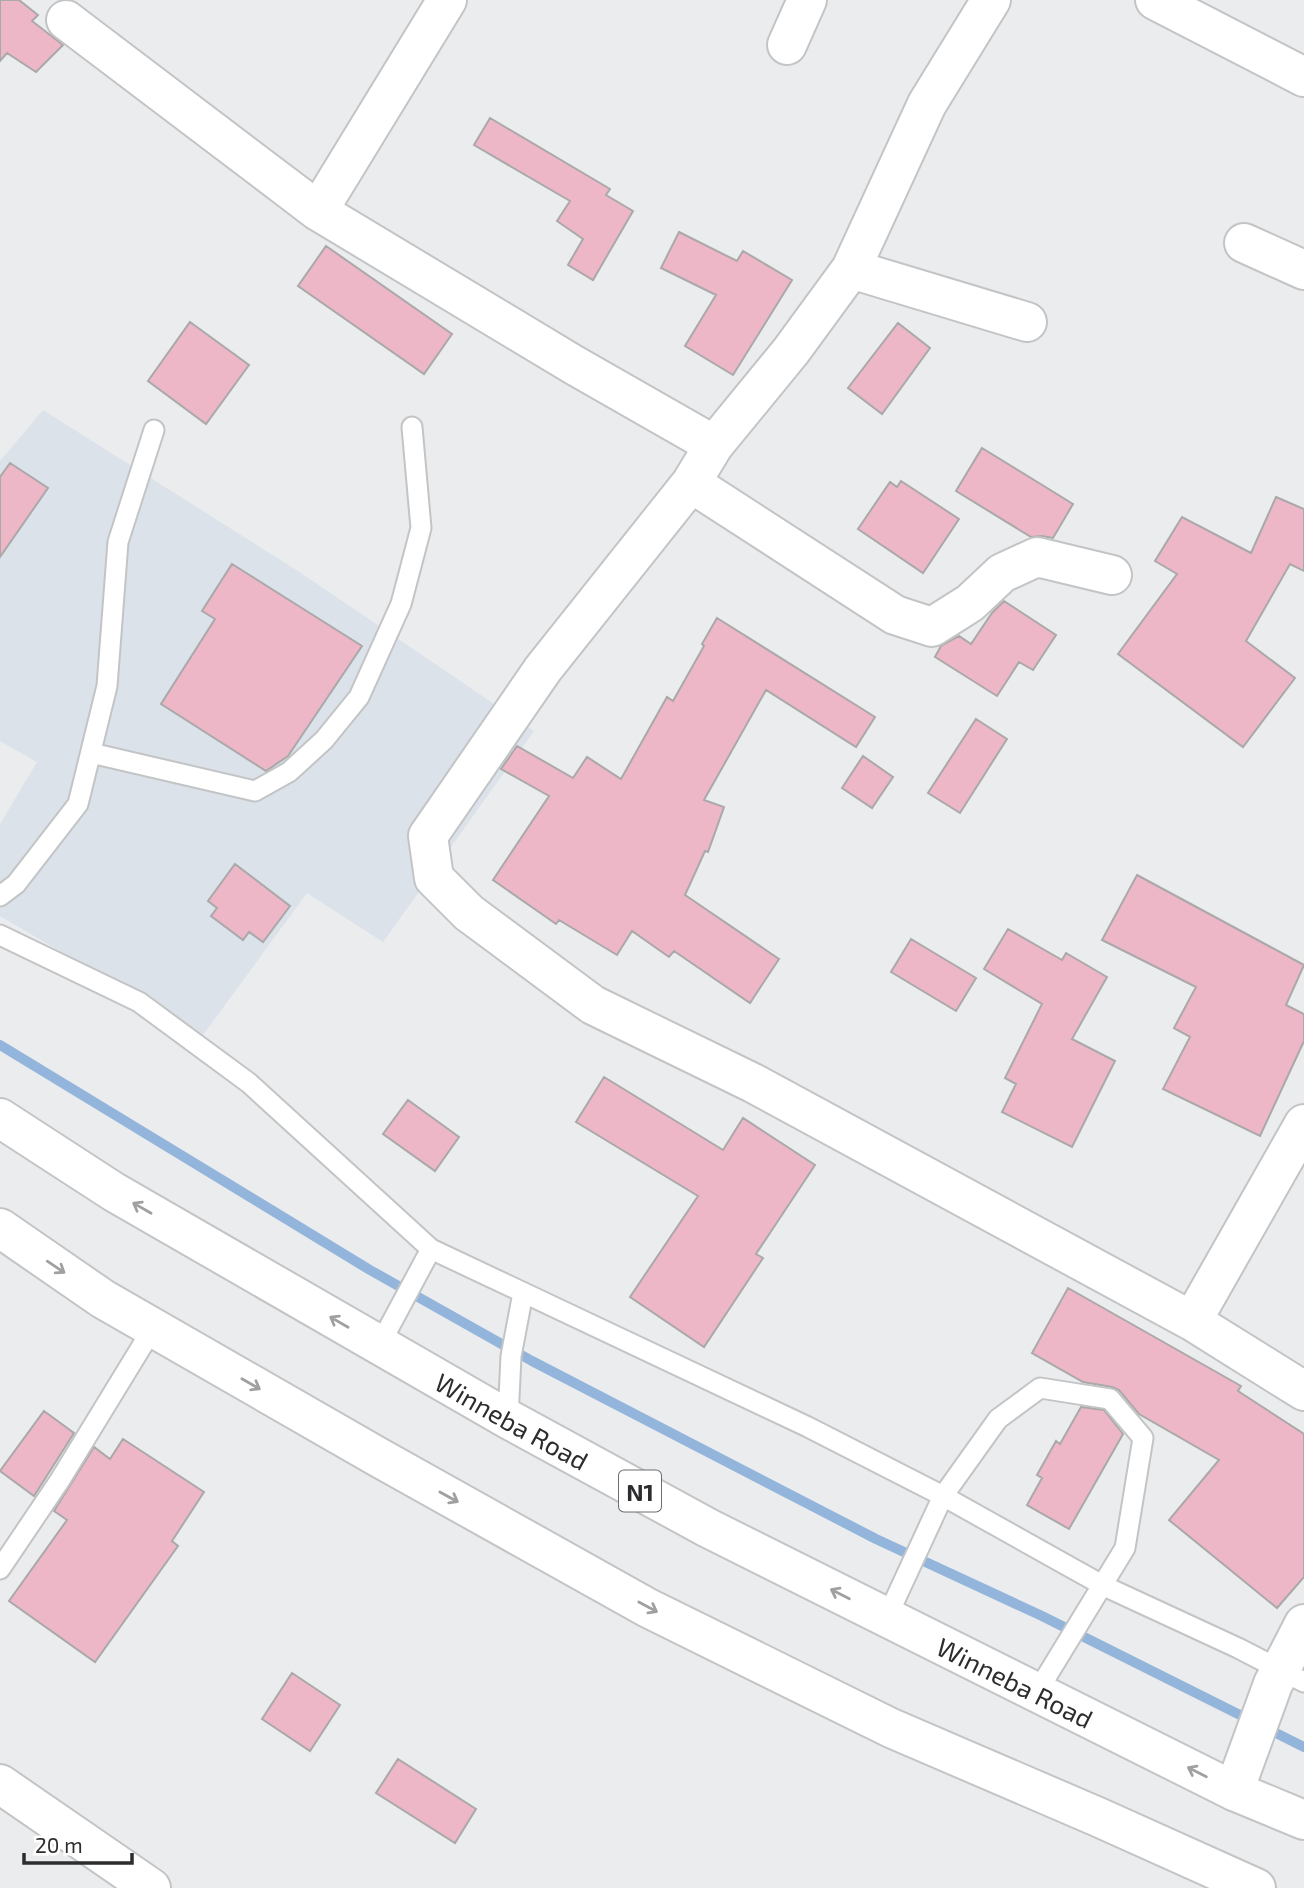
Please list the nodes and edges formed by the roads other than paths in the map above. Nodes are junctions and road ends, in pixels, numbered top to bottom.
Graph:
1 (447, 0) edge
2 (807, 0) edge
3 (991, 0) edge
4 (1155, 0) edge
5 (66, 20) dead end
6 (787, 45) dead end
7 (1304, 77) edge
8 (318, 211) junction
9 (1244, 243) dead end
10 (851, 269) junction
11 (1304, 270) edge
12 (1027, 322) dead end
13 (412, 427) dead end
14 (154, 430) dead end
15 (714, 444) junction
16 (691, 482) junction
17 (1112, 575) dead end
18 (91, 753) junction
19 (0, 896) edge
20 (0, 935) edge
21 (0, 1118) edge
22 (1304, 1124) edge
23 (0, 1228) edge
24 (431, 1249) junction
25 (523, 1293) junction
26 (1192, 1321) junction
27 (153, 1328) junction
28 (379, 1346) junction
29 (1304, 1391) edge
30 (508, 1419) junction
31 (943, 1496) junction
32 (0, 1569) edge
33 (1104, 1586) junction
34 (887, 1617) junction
35 (1304, 1624) edge
36 (1292, 1677) edge
37 (1037, 1692) junction
38 (0, 1784) edge
39 (1234, 1791) junction
40 (1304, 1820) edge
41 (151, 1888) edge
42 (1256, 1888) edge

1 - 8 main road
2 - 6 main road
3 - 10 main road
4 - 7 main road
5 - 8 main road
8 - 15 main road
9 - 11 main road
10 - 12 main road
10 - 15 main road
13 - 18 lane
14 - 18 lane
15 - 16 main road
16 - 17 main road
16 - 26 main road
18 - 19 lane
20 - 24 lane
28 -> 21 main road, Winneba Road / N1
22 - 26 main road
23 -> 27 main road
24 - 25 lane
24 - 28 lane
25 - 30 lane
25 - 31 lane
26 - 29 main road
27 - 32 lane
27 -> 42 main road
28 - 30 main road, Winneba Road / N1
34 -> 30 main road, Winneba Road / N1
31 - 33 lane
31 - 33 lane
31 - 34 lane
33 - 36 lane
33 - 37 lane
34 - 37 main road, Winneba Road / N1
35 - 36 main road
36 - 39 main road
39 -> 37 main road, Winneba Road / N1
38 - 41 main road
39 - 40 main road, Winneba Road / N1

